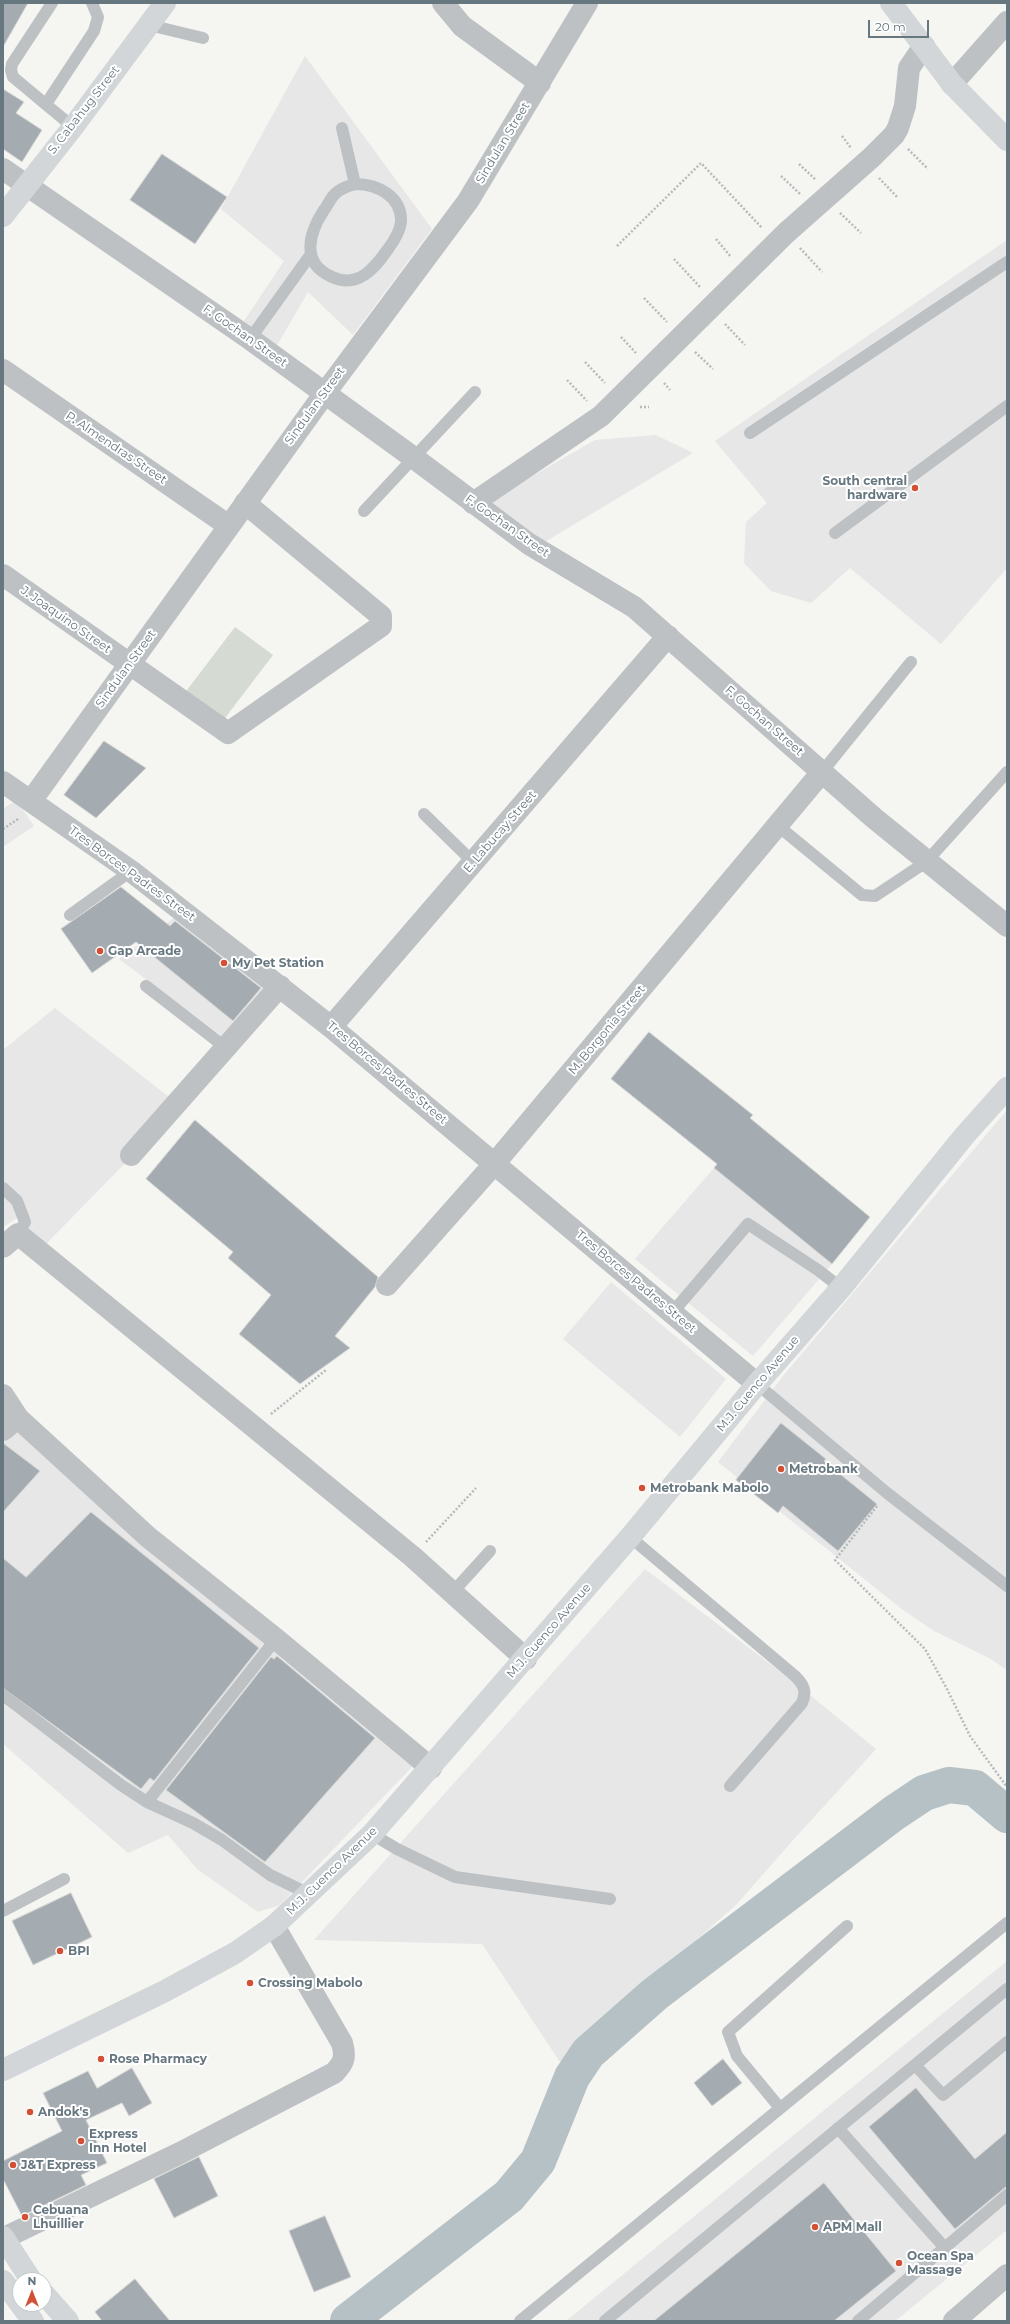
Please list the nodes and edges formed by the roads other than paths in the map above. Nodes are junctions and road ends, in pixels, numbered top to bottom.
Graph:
1 (52, 3) edge
2 (92, 3) edge
3 (165, 3) edge
4 (443, 3) edge
5 (587, 3) edge
6 (891, 3) edge
7 (1007, 22) edge
8 (149, 25) junction
9 (203, 38) dead end
10 (924, 46) junction
11 (540, 83) junction
12 (952, 84) junction
13 (46, 104) junction
14 (73, 127) junction
15 (342, 128) dead end
16 (1007, 140) edge
17 (3, 168) edge
18 (26, 184) junction
19 (355, 184) junction
20 (3, 216) edge
21 (311, 254) junction
22 (1007, 262) edge
23 (250, 339) junction
24 (3, 370) edge
25 (474, 392) dead end
26 (324, 393) junction
27 (1007, 406) edge
28 (750, 433) dead end
29 (414, 458) junction
30 (245, 503) junction
31 (472, 503) junction
32 (364, 512) dead end
33 (229, 526) junction
34 (835, 533) dead end
35 (3, 575) edge
36 (668, 636) junction
37 (911, 662) dead end
38 (129, 665) junction
39 (822, 772) junction
40 (1007, 772) edge
41 (3, 782) edge
42 (31, 801) junction
43 (424, 814) dead end
44 (777, 825) junction
45 (926, 862) junction
46 (474, 863) junction
47 (131, 871) junction
48 (70, 915) dead end
49 (1007, 926) edge
50 (146, 986) dead end
51 (280, 986) junction
52 (331, 1027) junction
53 (225, 1047) junction
54 (1007, 1088) edge
55 (131, 1155) dead end
56 (495, 1163) junction
57 (3, 1188) edge
58 (11, 1240) edge
59 (387, 1285) dead end
60 (841, 1288) junction
61 (672, 1313) junction
62 (757, 1384) junction
63 (3, 1395) edge
64 (10, 1424) edge
65 (630, 1537) junction
66 (490, 1551) dead end
67 (1007, 1586) edge
68 (452, 1593) junction
69 (276, 1639) junction
70 (526, 1659) junction
71 (3, 1695) edge
72 (431, 1768) junction
73 (730, 1786) dead end
74 (147, 1802) junction
75 (372, 1834) junction
76 (64, 1879) dead end
77 (309, 1894) junction
78 (610, 1899) dead end
79 (3, 1911) edge
80 (1007, 1923) edge
81 (274, 1926) junction
82 (847, 1926) dead end
83 (1007, 1989) edge
84 (1007, 2042) edge
85 (915, 2064) junction
86 (3, 2070) edge
87 (780, 2108) junction
88 (838, 2128) junction
89 (1007, 2195) edge
90 (3, 2237) edge
91 (945, 2248) junction
92 (26, 2272) edge
93 (1007, 2275) edge
94 (3, 2281) edge
95 (52, 2303) edge
96 (33, 2321) edge
97 (68, 2321) edge
98 (520, 2321) edge
99 (605, 2321) edge
100 (858, 2321) edge
101 (954, 2321) edge

1 - 13 lane
2 - 13 lane
3 - 8 main road, S. Cabahug Street
4 - 11 street
5 - 11 street, Sindulan Street
6 - 10 main road
7 - 12 street
8 - 9 lane
8 - 14 main road, S. Cabahug Street
10 - 12 main road
10 - 31 street
11 - 26 street, Sindulan Street
12 - 16 main road
13 - 14 lane
14 - 18 main road, S. Cabahug Street
15 - 19 lane
17 - 18 street, F. Gochan Street
18 - 20 main road, S. Cabahug Street
18 - 23 street, F. Gochan Street
19 - 21 lane
19 - 21 lane
21 - 23 lane
22 - 28 lane
23 - 26 street, F. Gochan Street
24 - 33 street, P. Almendras Street
25 - 29 lane
26 - 29 street, F. Gochan Street
26 - 30 street, Sindulan Street
27 - 34 lane
29 - 31 street, F. Gochan Street
29 - 32 lane
30 - 33 street, Sindulan Street
30 - 38 street, J. Joaquino Street
31 - 36 street, F. Gochan Street
33 - 38 street, Sindulan Street
35 - 38 street, J. Joaquino Street
36 - 39 street, F. Gochan Street
36 - 46 street, E. Labucay Street
37 - 39 lane
38 - 42 street, Sindulan Street
39 - 44 street, M. Borgonia Street
39 - 45 street, F. Gochan Street
40 - 45 lane
41 - 42 street, Tres Borces Padres Street
42 - 47 street, Tres Borces Padres Street
43 - 46 lane
44 - 45 lane
44 - 56 street, M. Borgonia Street
45 - 49 street, F. Gochan Street
46 - 52 street, E. Labucay Street
47 - 48 lane
47 - 51 street, Tres Borces Padres Street
50 - 53 lane
51 - 52 street, Tres Borces Padres Street
51 - 53 street
52 - 56 street, Tres Borces Padres Street
53 - 55 street
54 - 60 main road, M.J. Cuenco Avenue
56 - 59 street, M. Borgonia Street
56 - 61 street, Tres Borces Padres Street
57 - 58 lane
58 - 68 street
60 - 61 lane
60 - 62 main road, M.J. Cuenco Avenue
61 - 62 street, Tres Borces Padres Street
62 - 65 main road, M.J. Cuenco Avenue
62 - 67 lane
63 - 64 street
64 - 69 street
65 - 70 main road, M.J. Cuenco Avenue
65 - 73 lane
66 - 68 lane
68 - 70 street
69 - 72 street
69 - 74 lane
70 - 72 main road, M.J. Cuenco Avenue
71 - 74 lane
72 - 75 main road, M.J. Cuenco Avenue
74 - 77 lane
75 - 77 main road, M.J. Cuenco Avenue
75 - 78 lane
76 - 79 lane
77 - 81 main road, M.J. Cuenco Avenue
80 - 87 lane
81 - 86 main road, M.J. Cuenco Avenue
81 - 90 street
82 - 87 lane
83 - 85 lane
84 - 85 lane
85 - 88 lane
87 - 98 lane
88 - 91 lane
88 - 99 lane
89 - 91 lane
90 - 92 main road
91 - 100 lane
93 - 101 street
94 - 96 main road
95 - 97 main road

